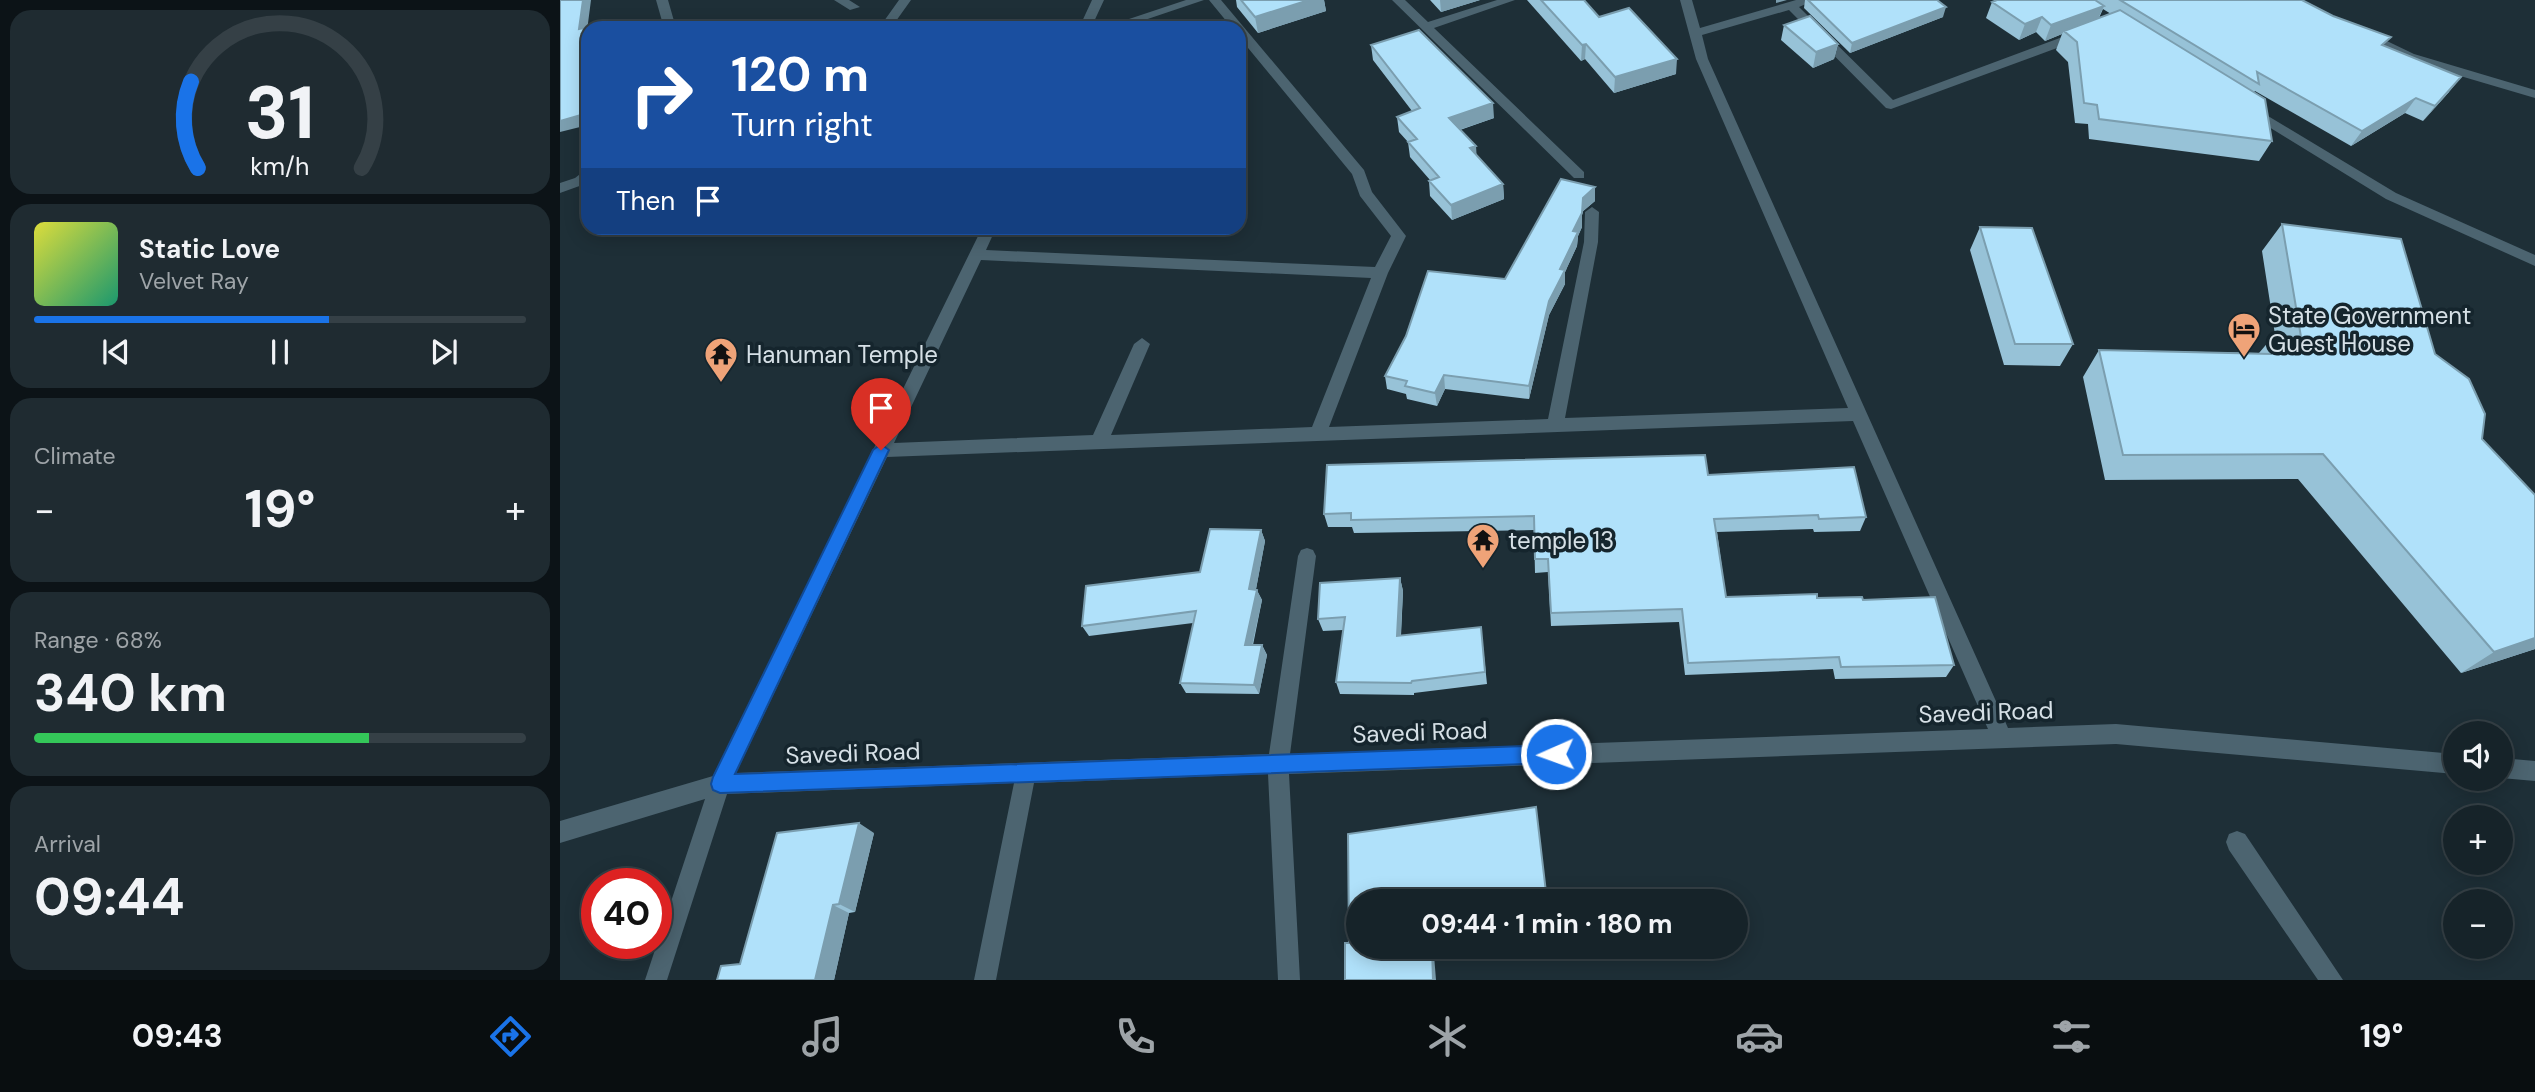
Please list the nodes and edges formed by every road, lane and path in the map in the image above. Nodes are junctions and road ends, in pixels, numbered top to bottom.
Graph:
1 (662, 0) edge
2 (840, 0) edge
3 (905, 0) edge
4 (1098, 0) edge
5 (1198, 0) edge
6 (1215, 0) edge
7 (1398, 0) edge
8 (1508, 0) edge
9 (1686, 0) edge
10 (1809, 0) edge
11 (1791, 5) junction
12 (854, 7) dead end
13 (668, 21) edge
14 (890, 21) edge
15 (1088, 21) edge
16 (1130, 21) edge
17 (1232, 21) edge
18 (1425, 27) junction
19 (2099, 27) edge
20 (2352, 29) edge
21 (1695, 33) junction
22 (1246, 37) edge
23 (2535, 94) edge
24 (2240, 102) edge
25 (1579, 175) dead end
26 (581, 180) edge
27 (560, 188) edge
28 (1592, 212) dead end
29 (985, 235) edge
30 (975, 255) junction
31 (2535, 261) edge
32 (1380, 273) junction
33 (1142, 344) dead end
34 (1859, 414) junction
35 (1555, 425) junction
36 (1318, 434) junction
37 (1099, 442) junction
38 (881, 450) junction
39 (1307, 556) dead end
40 (2002, 738) junction
41 (2443, 763) edge
42 (1278, 764) junction
43 (2513, 769) edge
44 (2535, 771) edge
45 (1026, 773) junction
46 (720, 784) junction
47 (560, 832) edge
48 (2237, 842) dead end
49 (656, 980) edge
50 (985, 980) edge
51 (1289, 980) edge
52 (2332, 980) edge

1 - 13 street
2 - 12 street
3 - 14 street
4 - 15 street
5 - 16 street
6 - 17 street
7 - 18 street
8 - 18 street
9 - 21 street
10 - 11 street
11 - 19 street
11 - 21 street
18 - 25 street
20 - 23 street
21 - 34 street
22 - 32 street
24 - 31 street
26 - 27 street
28 - 35 street
29 - 30 street
30 - 32 street
30 - 38 street
32 - 36 street
33 - 37 street
34 - 35 street
34 - 40 street
35 - 36 street
36 - 37 street
37 - 38 street
38 - 46 street
39 - 42 street
40 - 41 street, Savedi Road
40 - 42 street, Savedi Road
42 - 45 street, Savedi Road
42 - 51 street
43 - 44 street
45 - 46 street, Savedi Road
45 - 50 street
46 - 47 street, Savedi Road
46 - 49 street
48 - 52 street

